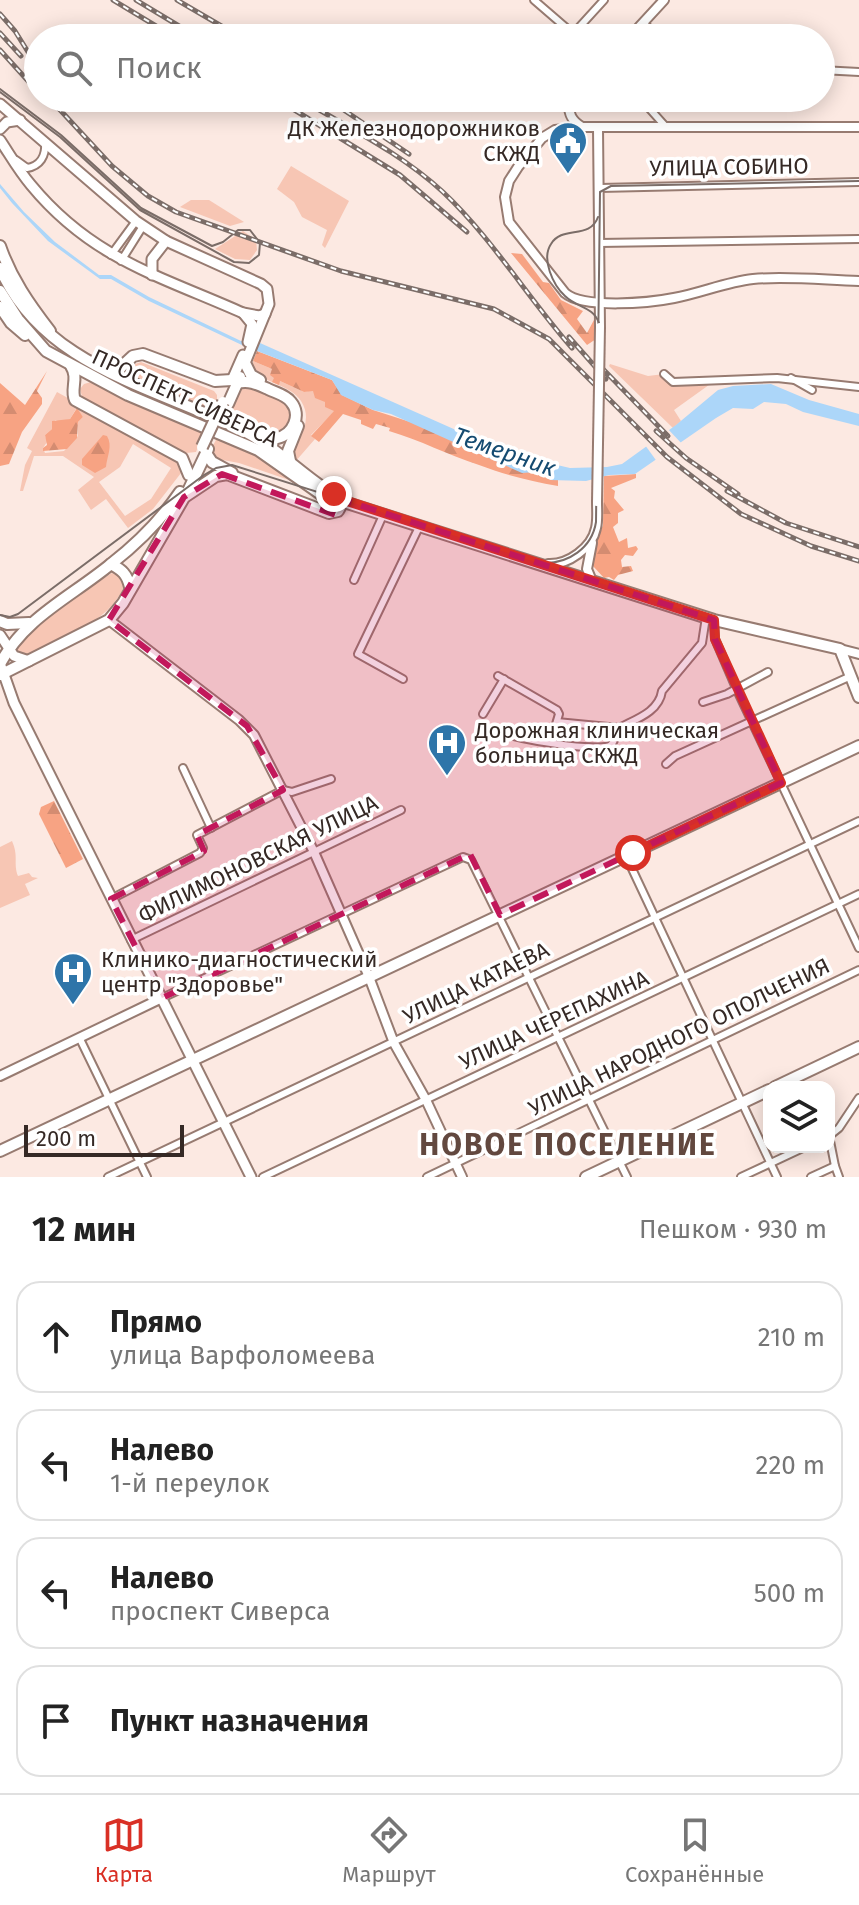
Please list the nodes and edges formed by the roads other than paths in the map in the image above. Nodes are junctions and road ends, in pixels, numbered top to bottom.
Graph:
1 (534, 0) edge
2 (604, 0) edge
3 (662, 1) edge
4 (643, 23) edge
5 (561, 24) edge
6 (585, 24) edge
7 (835, 71) edge
8 (859, 72) edge
9 (2, 106) edge
10 (569, 112) edge
11 (653, 112) edge
12 (20, 120) junction
13 (0, 126) edge
14 (582, 127) junction
15 (666, 127) junction
16 (859, 127) edge
17 (598, 128) junction
18 (0, 140) edge
19 (45, 143) junction
20 (10, 155) junction
21 (859, 182) edge
22 (600, 188) junction
23 (139, 223) junction
24 (859, 239) edge
25 (166, 241) junction
26 (599, 243) junction
27 (0, 246) edge
28 (111, 255) junction
29 (121, 261) junction
30 (0, 268) edge
31 (152, 275) junction
32 (859, 281) edge
33 (0, 291) edge
34 (601, 303) junction
35 (0, 307) edge
36 (243, 313) junction
37 (265, 314) junction
38 (21, 316) junction
39 (254, 336) junction
40 (46, 351) junction
41 (72, 351) junction
42 (245, 359) junction
43 (71, 366) junction
44 (104, 369) junction
45 (664, 374) dead end
46 (791, 378) junction
47 (101, 381) junction
48 (234, 381) junction
49 (135, 383) junction
50 (859, 387) edge
51 (812, 390) dead end
52 (225, 402) junction
53 (245, 431) junction
54 (204, 451) junction
55 (290, 461) junction
56 (189, 475) junction
57 (184, 497) junction
58 (344, 500) junction
59 (322, 511) junction
60 (384, 513) junction
61 (420, 525) junction
62 (594, 535) junction
63 (569, 560) junction
64 (111, 564) junction
65 (543, 564) junction
66 (571, 574) junction
67 (354, 580) dead end
68 (592, 581) junction
69 (130, 587) junction
70 (710, 619) junction
71 (109, 620) junction
72 (0, 621) edge
73 (31, 623) junction
74 (0, 635) edge
75 (8, 648) junction
76 (840, 649) junction
77 (859, 654) edge
78 (29, 661) junction
79 (1, 669) edge
80 (768, 672) dead end
81 (851, 676) junction
82 (403, 679) dead end
83 (736, 688) junction
84 (859, 697) edge
85 (703, 702) dead end
86 (483, 714) dead end
87 (557, 722) junction
88 (751, 722) junction
89 (619, 728) junction
90 (502, 732) dead end
91 (551, 741) junction
92 (859, 746) edge
93 (666, 764) dead end
94 (183, 768) dead end
95 (331, 779) dead end
96 (781, 783) junction
97 (283, 790) junction
98 (401, 810) dead end
99 (859, 821) edge
100 (211, 828) junction
101 (809, 844) junction
102 (314, 852) junction
103 (626, 856) junction
104 (859, 894) edge
105 (111, 899) junction
106 (838, 904) junction
107 (342, 915) junction
108 (500, 915) junction
109 (655, 917) junction
110 (131, 940) junction
111 (859, 948) edge
112 (859, 970) edge
113 (369, 977) junction
114 (530, 978) junction
115 (684, 978) junction
116 (162, 998) junction
117 (559, 1038) junction
118 (80, 1039) junction
119 (714, 1041) junction
120 (394, 1043) junction
121 (859, 1047) edge
122 (194, 1061) junction
123 (0, 1076) edge
124 (788, 1081) edge
125 (763, 1093) edge
126 (859, 1098) edge
127 (110, 1099) junction
128 (426, 1100) junction
129 (589, 1100) junction
130 (743, 1102) junction
131 (223, 1122) junction
132 (835, 1131) edge
133 (0, 1151) edge
134 (792, 1153) edge
135 (832, 1153) edge
136 (619, 1161) junction
137 (140, 1162) junction
138 (456, 1163) junction
139 (771, 1163) junction
140 (835, 1166) junction
141 (108, 1177) edge
142 (147, 1177) edge
143 (251, 1177) edge
144 (263, 1177) edge
145 (427, 1177) edge
146 (462, 1177) edge
147 (586, 1177) edge
148 (627, 1177) edge
149 (741, 1177) edge
150 (777, 1177) edge
151 (811, 1177) edge
152 (839, 1177) edge

1 - 5 street
2 - 6 street
3 - 4 street
7 - 8 street
9 - 12 main road
9 - 13 main road
10 - 14 street
11 - 15 street
12 - 13 main road
12 - 19 main road
14 - 17 street
14 - 34 street
15 - 16 street
15 - 17 street
17 - 22 street
18 - 20 main road
19 - 20 street
19 - 23 main road
20 - 28 main road
21 - 22 street, УЛИЦА СОБИНО
22 - 26 street
23 - 25 main road
23 - 28 street
23 - 29 street
24 - 26 street
25 - 31 main road
25 - 37 main road
26 - 34 street
27 - 41 main road
28 - 29 main road
29 - 31 main road
30 - 38 main road
31 - 36 main road
32 - 34 street
33 - 38 main road
34 - 62 street, bridge
35 - 40 main road
36 - 37 main road
36 - 39 main road
37 - 39 main road
38 - 40 main road, ПРОСПЕКТ СИВЕРСА
38 - 41 main road, ПРОСПЕКТ СИВЕРСА
39 - 42 main road
40 - 43 main road, ПРОСПЕКТ СИВЕРСА
41 - 44 main road, ПРОСПЕКТ СИВЕРСА
42 - 48 main road
42 - 55 main road
43 - 47 main road, ПРОСПЕКТ СИВЕРСА
43 - 56 main road
44 - 48 main road
44 - 49 main road, ПРОСПЕКТ СИВЕРСА
45 - 46 street
46 - 50 street
46 - 51 street
47 - 54 main road
47 - 58 main road, ПРОСПЕКТ СИВЕРСА
48 - 52 main road
48 - 53 main road
49 - 52 main road
49 - 53 main road, ПРОСПЕКТ СИВЕРСА
52 - 54 main road, bridge
53 - 55 main road, ПРОСПЕКТ СИВЕРСА
54 - 56 main road
54 - 57 main road
54 - 59 main road
55 - 58 main road, ПРОСПЕКТ СИВЕРСА
56 - 64 main road
57 - 59 main road
57 - 69 main road
58 - 59 main road
58 - 60 main road, ПРОСПЕКТ СИВЕРСА
60 - 61 main road, ПРОСПЕКТ СИВЕРСА
60 - 67 street
61 - 65 main road, ПРОСПЕКТ СИВЕРСА
61 - 82 street
62 - 63 street
62 - 68 street
63 - 65 street
63 - 66 street
64 - 69 main road
64 - 73 main road
65 - 66 main road, ПРОСПЕКТ СИВЕРСА
66 - 68 main road, ПРОСПЕКТ СИВЕРСА
68 - 70 main road, ПРОСПЕКТ СИВЕРСА
69 - 71 main road
70 - 76 main road, ПРОСПЕКТ СИВЕРСА
70 - 83 street
70 - 89 street
71 - 78 main road
71 - 97 street
72 - 73 main road
73 - 75 main road
74 - 75 main road
75 - 78 main road
75 - 79 main road
76 - 77 street
76 - 81 main road
78 - 79 main road
79 - 105 main road
80 - 83 street
81 - 84 main road
81 - 88 street
83 - 85 street
83 - 88 street
86 - 87 street
87 - 89 street
87 - 91 street
88 - 93 street
88 - 96 street
89 - 91 street
90 - 91 street
92 - 96 main road
94 - 100 street
95 - 97 street
96 - 101 street
96 - 103 main road
97 - 100 street
97 - 102 street
98 - 102 street, ФИЛИМОНОВСКАЯ УЛИЦА
99 - 101 street, УЛИЦА КАТАЕВА
100 - 105 street
101 - 106 street
101 - 109 street, УЛИЦА КАТАЕВА
102 - 107 street
102 - 110 street, ФИЛИМОНОВСКАЯ УЛИЦА
103 - 108 main road
103 - 109 street
104 - 106 street, УЛИЦА ЧЕРЕПАХИНА
105 - 110 main road
106 - 111 street
106 - 115 street, УЛИЦА ЧЕРЕПАХИНА
107 - 108 street
107 - 113 street
107 - 116 street
108 - 113 main road
108 - 114 street
109 - 114 street, УЛИЦА КАТАЕВА
109 - 115 street
110 - 116 main road
112 - 119 street, УЛИЦА НАРОДНОГО ОПОЛЧЕНИЯ
113 - 120 street
113 - 122 main road
114 - 117 street
114 - 120 street, УЛИЦА КАТАЕВА
115 - 117 street, УЛИЦА ЧЕРЕПАХИНА
115 - 119 street
116 - 118 street
116 - 122 main road
117 - 128 street, УЛИЦА ЧЕРЕПАХИНА
117 - 129 street
118 - 123 street
118 - 127 street
119 - 129 street, УЛИЦА НАРОДНОГО ОПОЛЧЕНИЯ
119 - 130 street
120 - 128 street
120 - 131 street, УЛИЦА КАТАЕВА
121 - 124 main road
122 - 127 main road
122 - 131 main road
125 - 130 main road
126 - 132 street
127 - 133 main road
127 - 137 street
128 - 138 street
128 - 144 street, УЛИЦА ЧЕРЕПАХИНА
129 - 136 street
129 - 138 street, УЛИЦА НАРОДНОГО ОПОЛЧЕНИЯ
130 - 136 main road
130 - 139 street
131 - 137 street, УЛИЦА КАТАЕВА
131 - 143 main road
134 - 139 street
135 - 140 street
136 - 147 main road
136 - 148 street
137 - 141 street, УЛИЦА КАТАЕВА
137 - 142 street
138 - 145 street, УЛИЦА НАРОДНОГО ОПОЛЧЕНИЯ
138 - 146 street
139 - 149 street
139 - 150 street
140 - 151 street
140 - 152 street

